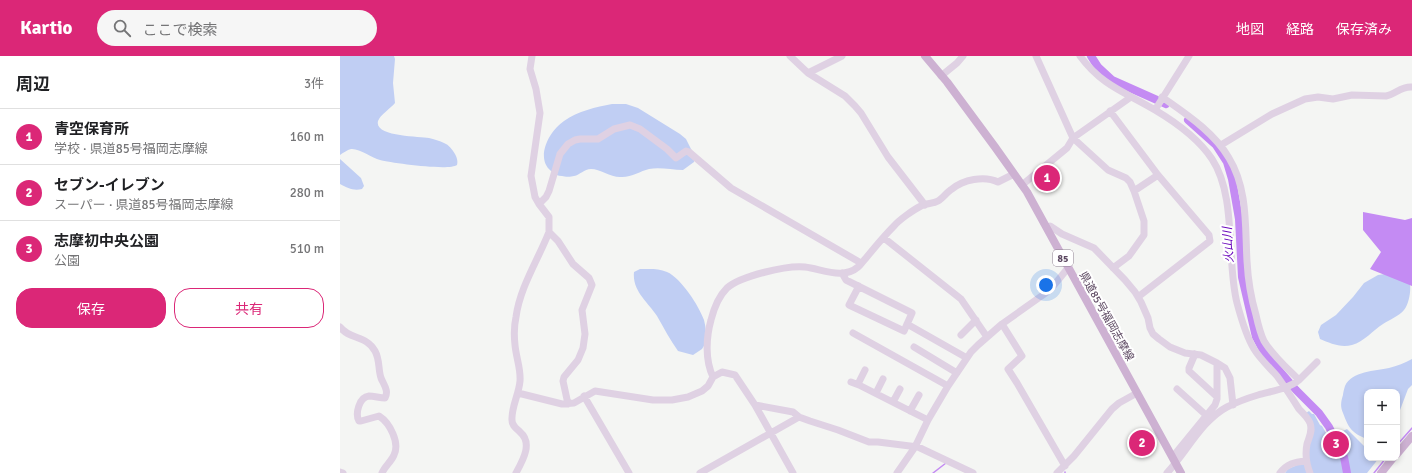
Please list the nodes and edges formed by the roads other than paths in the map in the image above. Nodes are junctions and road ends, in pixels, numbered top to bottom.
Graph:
1 (532, 56) edge
2 (790, 56) edge
3 (842, 56) edge
4 (925, 56) edge
5 (963, 56) edge
6 (1036, 56) edge
7 (1080, 56) edge
8 (1189, 56) edge
9 (808, 73) junction
10 (941, 76) junction
11 (1412, 87) edge
12 (1131, 97) junction
13 (1162, 97) junction
14 (1155, 110) junction
15 (1110, 111) junction
16 (1073, 138) junction
17 (1221, 145) junction
18 (1014, 174) junction
19 (1158, 174) junction
20 (1022, 185) junction
21 (1134, 192) junction
22 (539, 204) junction
23 (925, 204) junction
24 (1047, 228) junction
25 (550, 232) junction
26 (1062, 234) junction
27 (884, 238) junction
28 (1055, 244) junction
29 (861, 263) junction
30 (1068, 268) junction
31 (1113, 268) junction
32 (842, 273) junction
33 (859, 286) junction
34 (1138, 296) junction
35 (976, 320) junction
36 (907, 324) junction
37 (1002, 324) junction
38 (340, 327) edge
39 (853, 333) dead end
40 (961, 335) dead end
41 (987, 337) junction
42 (914, 347) dead end
43 (1195, 354) junction
44 (967, 358) junction
45 (1317, 362) dead end
46 (1217, 363) junction
47 (865, 370) dead end
48 (957, 373) junction
49 (713, 377) junction
50 (883, 379) dead end
51 (1298, 381) junction
52 (948, 386) junction
53 (1286, 387) junction
54 (900, 389) dead end
55 (1177, 389) dead end
56 (518, 393) junction
57 (876, 393) junction
58 (1137, 393) junction
59 (919, 395) dead end
60 (584, 396) junction
61 (1217, 396) junction
62 (893, 402) junction
63 (568, 404) junction
64 (755, 405) junction
65 (1233, 405) junction
66 (910, 411) junction
67 (1207, 416) junction
68 (799, 417) junction
69 (928, 420) junction
70 (771, 433) junction
71 (1412, 436) edge
72 (915, 447) junction
73 (1400, 450) edge
74 (1172, 456) junction
75 (1306, 461) junction
76 (1391, 461) edge
77 (1176, 464) junction
78 (1065, 466) junction
79 (382, 473) edge
80 (516, 473) edge
81 (629, 473) edge
82 (700, 473) edge
83 (793, 473) edge
84 (897, 473) edge
85 (973, 473) edge
86 (1057, 473) edge
87 (1167, 473) edge
88 (1181, 473) edge
89 (1280, 473) edge
90 (1310, 473) edge
91 (1381, 473) edge

1 - 22 street
2 - 9 street
3 - 9 street
4 - 10 main road, 県道85号福岡志摩線 / 85
5 - 10 street
6 - 16 street
7 - 12 street
8 - 13 street
9 - 23 street
10 - 18 main road, 県道85号福岡志摩線 / 85
11 - 17 street
12 - 14 street
12 - 15 street
13 - 14 street
13 - 17 street
14 - 53 street
15 - 16 street
15 - 19 street
16 - 20 street
16 - 21 street
17 - 51 street
18 - 20 main road, 県道85号福岡志摩線 / 85
18 - 23 street
19 - 21 street
19 - 34 street
20 - 24 main road, 県道85号福岡志摩線 / 85
21 - 31 street
22 - 25 street
22 - 29 street
23 - 27 street
24 - 26 street
24 - 28 main road, 県道85号福岡志摩線 / 85
25 - 56 street
25 - 63 street
26 - 28 street
26 - 31 street
27 - 29 street
27 - 35 street
28 - 30 main road, 県道85号福岡志摩線 / 85
29 - 32 street
30 - 37 street
30 - 58 main road, 県道85号福岡志摩線 / 85
31 - 34 street
32 - 33 street
32 - 49 street
33 - 36 street
33 - 36 street
34 - 43 street
35 - 40 street
35 - 41 street
36 - 44 street
37 - 41 street
37 - 78 street
38 - 79 street
39 - 52 street
41 - 44 street
42 - 48 street
43 - 46 street
43 - 61 street
44 - 48 street
45 - 51 street
46 - 61 street
46 - 65 street
47 - 57 street
48 - 52 street
49 - 60 street
49 - 64 street
50 - 57 street
51 - 53 street
52 - 69 street
53 - 65 street
53 - 75 street
54 - 62 street
55 - 67 street
56 - 63 street
56 - 80 street
57 - 62 street
58 - 74 main road, 県道85号福岡志摩線 / 85
58 - 78 street
59 - 66 street
60 - 63 street
60 - 81 street
61 - 67 street
62 - 66 street
64 - 68 street
64 - 70 street
65 - 77 street
66 - 69 street
67 - 74 street
68 - 70 street
68 - 72 street
69 - 72 street
70 - 82 street
70 - 83 street
71 - 73 main road
72 - 84 street
72 - 85 street
74 - 77 main road, 県道85号福岡志摩線 / 85
75 - 89 street
75 - 90 street
76 - 91 main road
77 - 87 street
77 - 88 main road, 県道85号福岡志摩線 / 85
78 - 86 street

